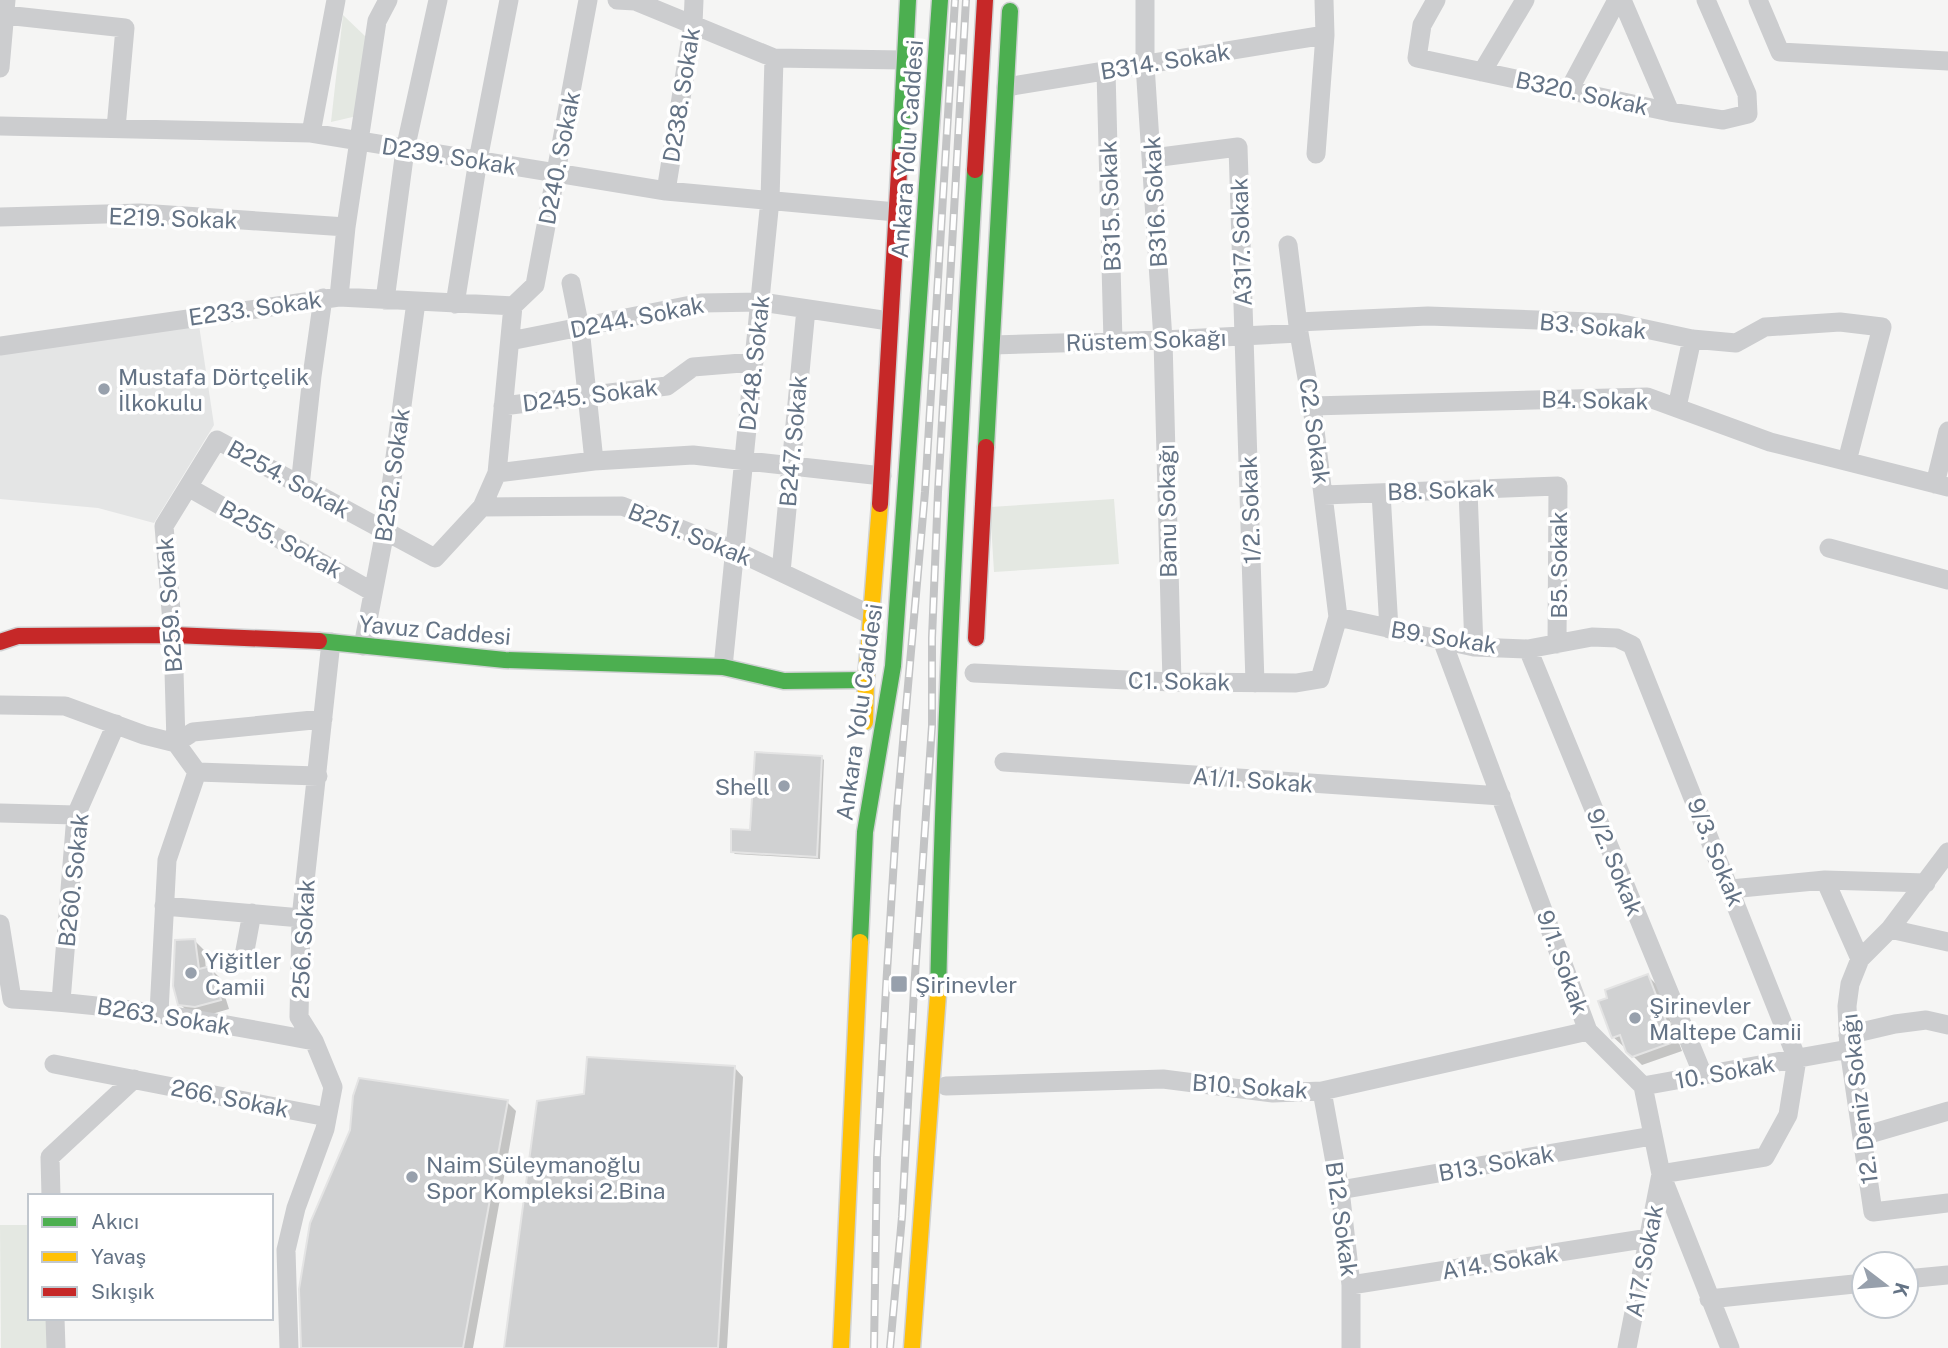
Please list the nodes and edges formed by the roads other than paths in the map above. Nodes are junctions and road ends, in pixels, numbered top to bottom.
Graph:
1 (336, 0) edge
2 (388, 0) edge
3 (438, 0) edge
4 (509, 0) edge
5 (588, 0) edge
6 (617, 0) edge
7 (694, 0) edge
8 (908, 0) edge
9 (940, 0) edge
10 (985, 0) edge
11 (1010, 0) edge
12 (1145, 0) edge
13 (1324, 0) edge
14 (1436, 0) edge
15 (1525, 0) edge
16 (1619, 0) edge
17 (1706, 0) edge
18 (1758, 0) edge
19 (6, 8) edge
20 (693, 24) junction
21 (1325, 35) junction
22 (774, 58) junction
23 (904, 60) junction
24 (1948, 61) edge
25 (1145, 65) junction
26 (0, 68) edge
27 (1106, 71) junction
28 (1482, 72) junction
29 (1006, 87) junction
30 (1569, 90) junction
31 (1670, 112) junction
32 (0, 126) edge
33 (116, 128) junction
34 (311, 133) junction
35 (359, 142) junction
36 (405, 150) junction
37 (1316, 154) dead end
38 (1153, 158) junction
39 (478, 160) junction
40 (555, 174) junction
41 (666, 191) junction
42 (770, 200) junction
43 (896, 212) junction
44 (0, 217) edge
45 (346, 227) junction
46 (1289, 246) dead end
47 (571, 283) dead end
48 (331, 297) junction
49 (385, 300) junction
50 (416, 302) junction
51 (761, 302) junction
52 (455, 304) junction
53 (513, 306) junction
54 (806, 309) junction
55 (889, 321) junction
56 (1299, 327) junction
57 (580, 328) junction
58 (1245, 337) junction
59 (1692, 339) junction
60 (1163, 340) junction
61 (510, 341) junction
62 (1113, 342) junction
63 (992, 345) junction
64 (0, 346) edge
65 (754, 362) junction
66 (587, 395) junction
67 (503, 406) junction
68 (1312, 406) junction
69 (1677, 407) junction
70 (1948, 432) edge
71 (217, 440) joint
72 (743, 460) junction
73 (594, 461) junction
74 (1847, 461) junction
75 (791, 466) junction
76 (497, 473) junction
77 (882, 475) junction
78 (1558, 485) joint
79 (1942, 485) edge
80 (300, 486) junction
81 (188, 487) junction
82 (1468, 490) junction
83 (1381, 492) junction
84 (1324, 495) junction
85 (482, 507) junction
86 (385, 531) junction
87 (1829, 548) dead end
88 (734, 550) junction
89 (781, 572) junction
90 (1948, 580) edge
91 (373, 592) junction
92 (871, 615) junction
93 (1338, 617) junction
94 (1389, 629) junction
95 (173, 635) junction
96 (1442, 640) junction
97 (0, 642) edge
98 (331, 642) junction
99 (1558, 644) junction
100 (1632, 645) joint
101 (363, 646) junction
102 (1474, 647) junction
103 (1528, 649) junction
104 (723, 667) junction
105 (866, 680) junction
106 (973, 680) joint
107 (1172, 682) junction
108 (1255, 683) junction
109 (0, 705) edge
110 (323, 719) junction
111 (116, 724) junction
112 (176, 743) junction
113 (1004, 762) dead end
114 (197, 772) junction
115 (318, 776) junction
116 (1501, 796) junction
117 (0, 813) edge
118 (76, 815) junction
119 (865, 832) junction
120 (1945, 859) edge
121 (1825, 880) junction
122 (1926, 883) junction
123 (1731, 889) junction
124 (956, 903) dead end
125 (164, 906) junction
126 (252, 913) junction
127 (302, 918) junction
128 (0, 924) edge
129 (1890, 929) junction
130 (1948, 942) edge
131 (1860, 959) junction
132 (243, 961) dead end
133 (939, 976) junction
134 (61, 1001) junction
135 (938, 1006) junction
136 (159, 1012) junction
137 (1948, 1025) edge
138 (1588, 1031) junction
139 (314, 1041) junction
140 (1849, 1042) junction
141 (1797, 1059) junction
142 (54, 1064) dead end
143 (1703, 1075) junction
144 (134, 1079) junction
145 (946, 1086) junction
146 (1643, 1086) junction
147 (1322, 1091) junction
148 (853, 1097) junction
149 (1948, 1111) edge
150 (945, 1112) dead end
151 (327, 1117) junction
152 (1652, 1136) junction
153 (1863, 1136) junction
154 (1661, 1174) junction
155 (1340, 1189) junction
156 (51, 1194) edge
157 (1948, 1203) edge
158 (1649, 1238) junction
159 (1948, 1275) edge
160 (1920, 1278) edge
161 (1850, 1284) edge
162 (1351, 1285) junction
163 (279, 1289) edge
164 (1709, 1299) junction
165 (55, 1320) edge
166 (56, 1348) edge
167 (289, 1348) edge
168 (826, 1348) edge
169 (841, 1348) edge
170 (912, 1348) edge
171 (1352, 1348) edge
172 (1627, 1348) edge
173 (1730, 1348) edge

1 - 34 street
2 - 35 street
3 - 36 street
4 - 39 street
5 - 40 street, D240. Sokak
6 - 20 street
7 - 20 street, D238. Sokak
8 - 23 main road
9 - 119 main road, Ankara Yolu Caddesi
10 - 133 main road
11 - 29 main road
12 - 25 street, B316. Sokak
13 - 21 street
14 - 28 street, B320. Sokak
15 - 28 street
16 - 30 street
16 - 31 street
17 - 31 street, B320. Sokak
18 - 24 street
19 - 26 street
19 - 33 street
20 - 22 street
20 - 41 street, D238. Sokak
21 - 25 street, B314. Sokak
21 - 37 street
22 - 23 street
22 - 42 street, D248. Sokak
23 - 43 main road
25 - 27 street, B314. Sokak
25 - 38 street, B316. Sokak
27 - 29 street, B314. Sokak
27 - 62 street, B315. Sokak
28 - 30 street, B320. Sokak
29 - 63 main road
30 - 31 street, B320. Sokak
32 - 33 street, D239. Sokak
33 - 34 street, D239. Sokak
34 - 35 street, D239. Sokak
35 - 36 street, D239. Sokak
35 - 45 street
36 - 39 street, D239. Sokak
36 - 49 street
38 - 58 street, A317. Sokak
38 - 60 street, B316. Sokak
39 - 40 street, D239. Sokak
39 - 52 street
40 - 41 street, D239. Sokak
40 - 53 street, D240. Sokak
41 - 42 street, D239. Sokak
42 - 43 street, D239. Sokak
42 - 51 street, D248. Sokak
43 - 55 main road
44 - 45 street, E219. Sokak
45 - 48 street
46 - 56 street, C2. Sokak
47 - 57 street
48 - 49 street, E233. Sokak
48 - 64 street, E233. Sokak
48 - 80 street
49 - 50 street, E233. Sokak
50 - 52 street, E233. Sokak
50 - 86 street, B252. Sokak
51 - 54 street, D244. Sokak
51 - 57 street, D244. Sokak
51 - 65 street, D248. Sokak
52 - 53 street, E233. Sokak
53 - 61 street
54 - 55 street, D244. Sokak
54 - 75 street, B247. Sokak
55 - 77 main road
56 - 58 street, Rüstem Sokağı
56 - 59 street, B3. Sokak
56 - 68 street, C2. Sokak
57 - 61 street, D244. Sokak
57 - 66 street
58 - 60 street, Rüstem Sokağı
58 - 108 street, 1/2. Sokak
59 - 69 street
59 - 74 street, B3. Sokak
60 - 62 street, Rüstem Sokağı
60 - 107 street, Banu Sokağı
61 - 67 street
62 - 63 street, Rüstem Sokağı
63 - 106 main road
65 - 66 street, D245. Sokak
65 - 72 street, D248. Sokak
66 - 67 street, D245. Sokak
66 - 73 street
67 - 76 street
68 - 69 street, B4. Sokak
68 - 84 street, C2. Sokak
69 - 74 street, B4. Sokak
70 - 79 street
71 - 80 street, B254. Sokak
71 - 81 street, B259. Sokak
72 - 73 street
72 - 75 street
72 - 88 street, D248. Sokak
73 - 76 street
74 - 79 street, B4. Sokak
75 - 77 street
75 - 89 street, B247. Sokak
76 - 85 street
77 - 92 main road
78 - 82 street, B8. Sokak
78 - 99 street, B5. Sokak
80 - 86 street, B254. Sokak
81 - 91 street, B255. Sokak
81 - 95 street, B259. Sokak
82 - 83 street, B8. Sokak
82 - 102 street
83 - 84 street, B8. Sokak
83 - 94 street
84 - 93 street, C2. Sokak
85 - 86 street, B254. Sokak
85 - 88 street, B251. Sokak
86 - 91 street, B252. Sokak
87 - 90 street
88 - 89 street, B251. Sokak
88 - 104 street, D248. Sokak
89 - 92 street, B251. Sokak
91 - 101 street, B252. Sokak
92 - 105 main road
93 - 94 street, B9. Sokak
93 - 108 street, C1. Sokak
94 - 96 street, B9. Sokak
95 - 97 main road, Yavuz Caddesi
95 - 98 main road, Yavuz Caddesi
95 - 112 street, B259. Sokak
96 - 102 street, B9. Sokak
96 - 116 street, 9/1. Sokak
98 - 101 main road, Yavuz Caddesi
98 - 110 street, 256. Sokak
99 - 100 street, B9. Sokak
99 - 103 street, B9. Sokak
100 - 123 street, 9/3. Sokak
101 - 104 main road, Yavuz Caddesi
102 - 103 street, B9. Sokak
103 - 143 street, 9/2. Sokak
104 - 105 main road, Yavuz Caddesi
105 - 119 main road
106 - 107 street, C1. Sokak
107 - 108 street, C1. Sokak
109 - 111 street
110 - 112 street
110 - 115 street, 256. Sokak
111 - 112 street
111 - 118 street, B260. Sokak
112 - 114 street
113 - 116 street, A1/1. Sokak
114 - 115 street
114 - 125 street
115 - 127 street, 256. Sokak
116 - 138 street, 9/1. Sokak
117 - 118 street
118 - 134 street, B260. Sokak
119 - 148 main road, Ankara Yolu Caddesi
120 - 122 street, 12. Deniz Sokağı
121 - 122 street
121 - 123 street
121 - 131 street
122 - 129 street, 12. Deniz Sokağı
123 - 141 street, 9/3. Sokak
124 - 133 main road
125 - 126 street
125 - 136 street
126 - 127 street
126 - 132 street
127 - 139 street, 256. Sokak
128 - 134 street, B263. Sokak
129 - 130 street
129 - 131 street, 12. Deniz Sokağı
131 - 140 street, 12. Deniz Sokağı
133 - 135 main road
134 - 136 street, B263. Sokak
135 - 145 main road
135 - 170 main road
136 - 139 street, B263. Sokak
137 - 140 street, 10. Sokak
138 - 146 street, 9/1. Sokak
138 - 147 street, B10. Sokak
139 - 151 street, 256. Sokak
140 - 141 street, 10. Sokak
140 - 153 street, 12. Deniz Sokağı
141 - 143 street, 10. Sokak
141 - 154 street
142 - 144 street, 266. Sokak
143 - 146 street, 10. Sokak
144 - 151 street, 266. Sokak
144 - 156 street
145 - 147 street, B10. Sokak
145 - 150 main road
146 - 152 street
147 - 155 street, B12. Sokak
148 - 168 main road
148 - 169 main road, Ankara Yolu Caddesi
149 - 153 street
151 - 163 street, 256. Sokak
152 - 154 street
152 - 155 street, B13. Sokak
153 - 157 street, 12. Deniz Sokağı
154 - 158 street, A17. Sokak
154 - 164 street
155 - 162 street, B12. Sokak
158 - 162 street, A14. Sokak
158 - 172 street, A17. Sokak
159 - 160 street
161 - 164 street
162 - 171 street, B12. Sokak
163 - 167 street, 256. Sokak
164 - 173 street
165 - 166 street

